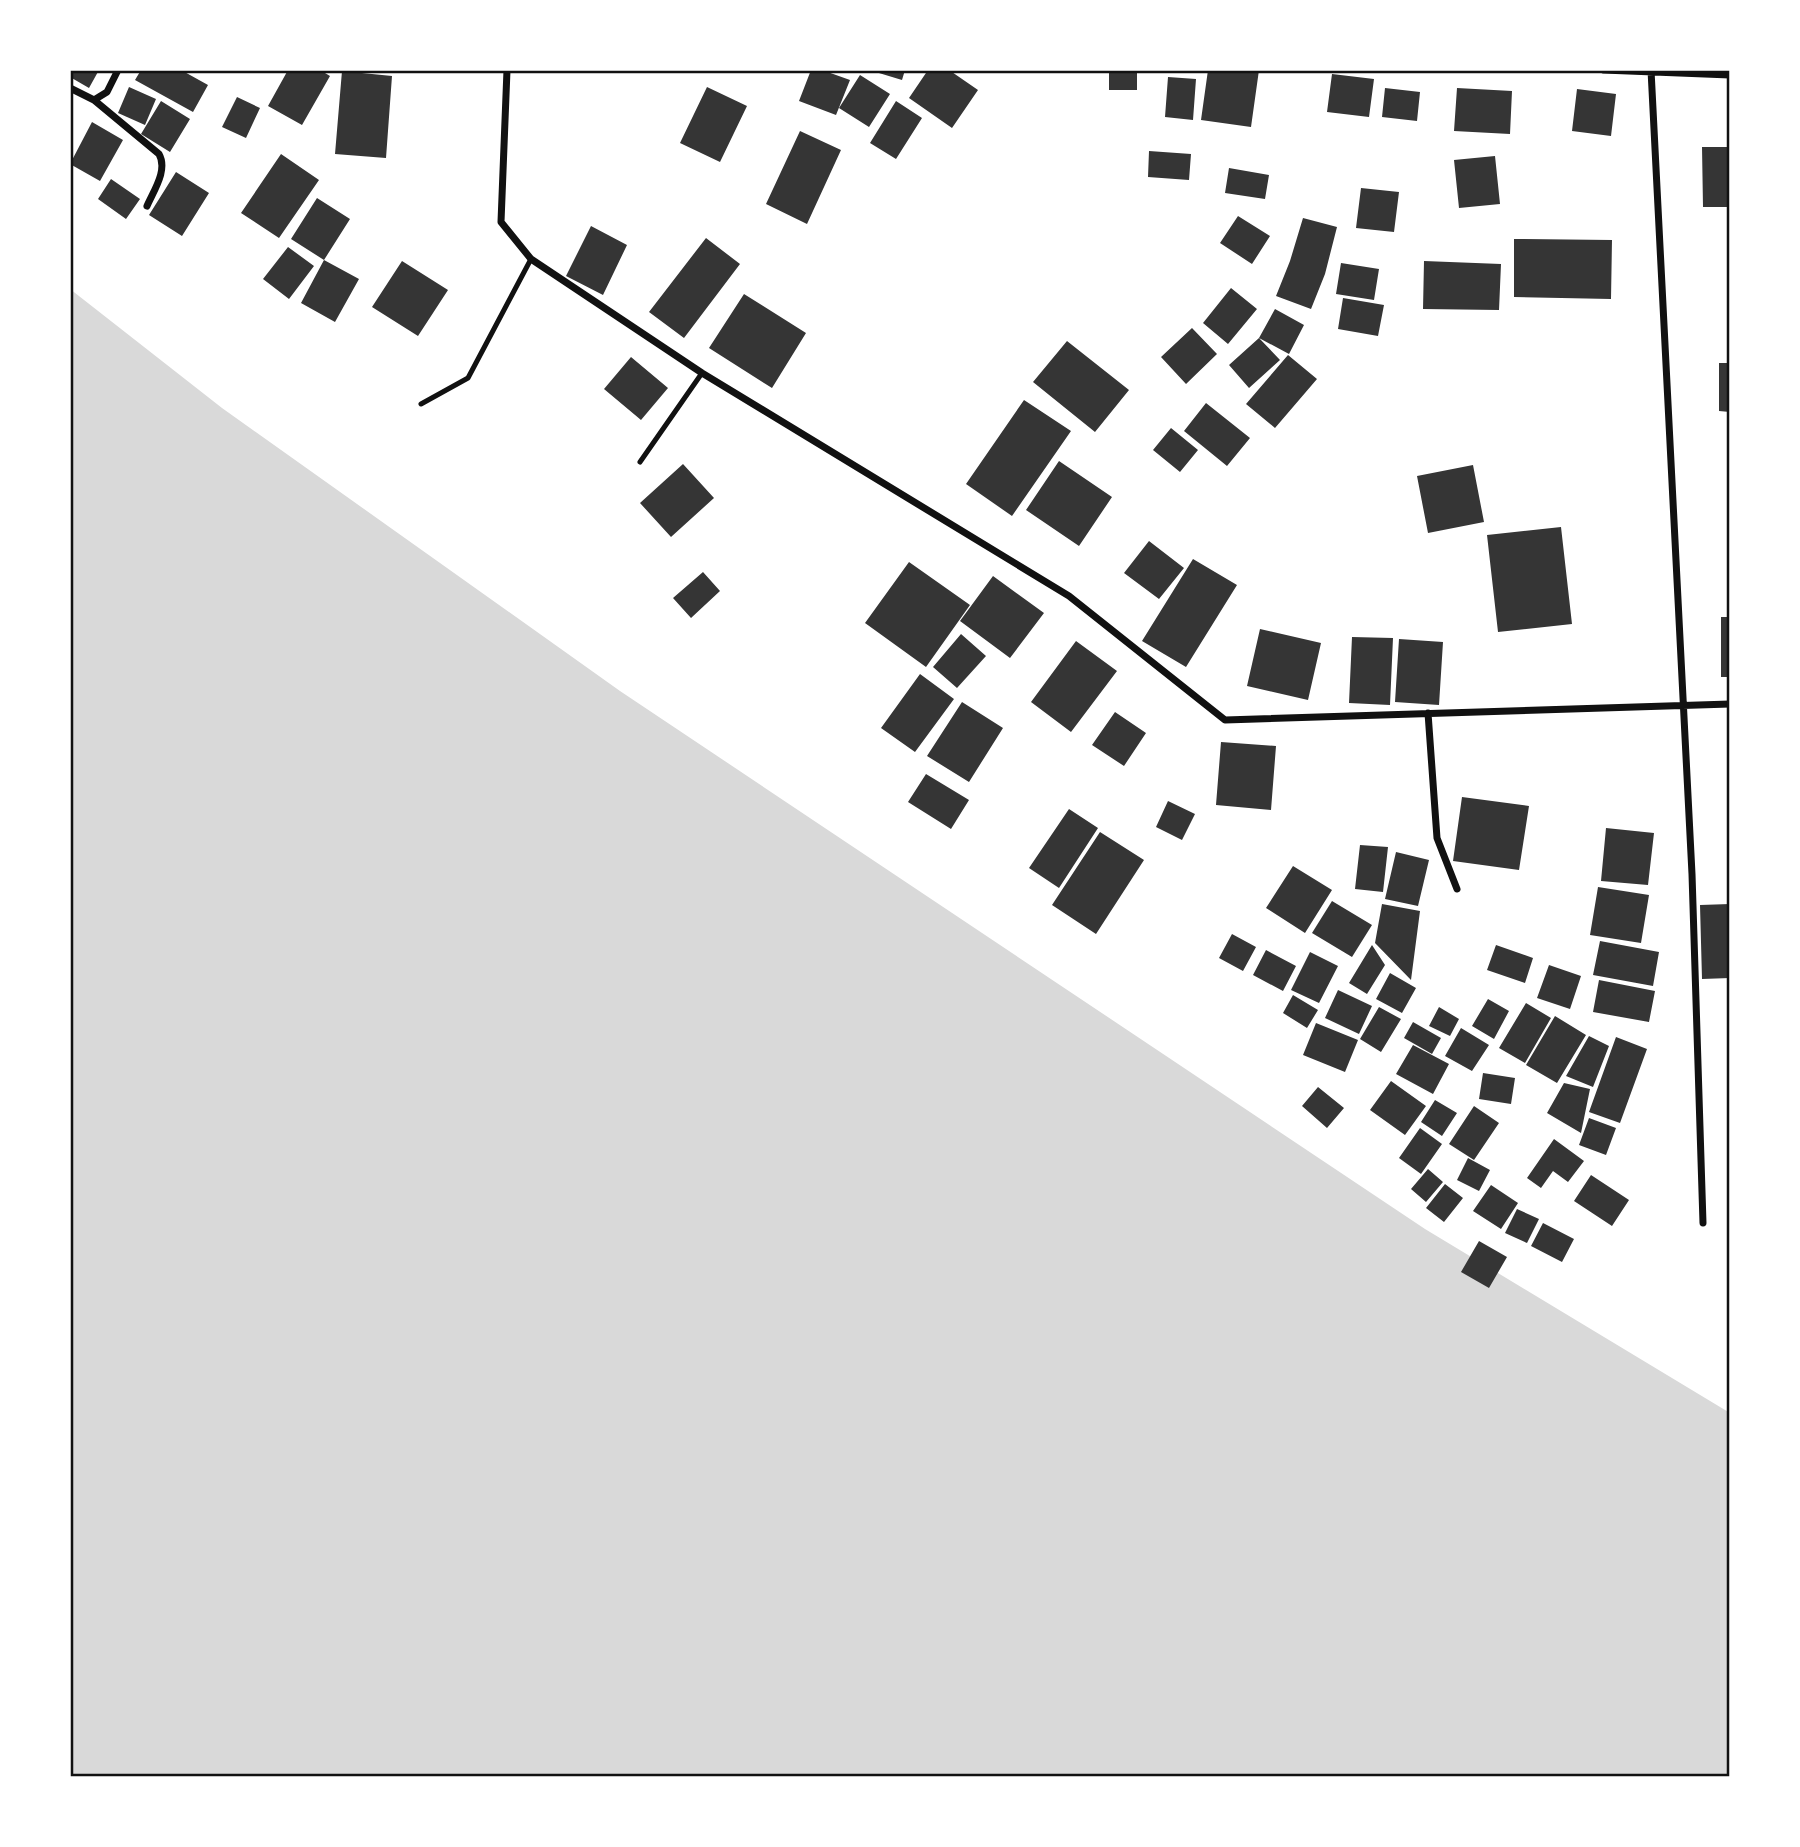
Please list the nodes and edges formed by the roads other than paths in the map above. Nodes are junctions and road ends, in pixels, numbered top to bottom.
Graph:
1 (118, 70) edge
2 (507, 70) edge
3 (1604, 70) edge
4 (1651, 71) edge
5 (1730, 75) edge
6 (70, 88) edge
7 (94, 100) junction
8 (146, 206) dead end
9 (531, 260) junction
10 (702, 373) junction
11 (421, 404) dead end
12 (640, 462) dead end
13 (1730, 704) edge
14 (1684, 706) junction
15 (1429, 713) junction
16 (1457, 889) dead end
17 (1703, 1223) dead end

1 - 7 street
2 - 9 street
3 - 4 street
4 - 5 street
4 - 14 street
6 - 7 street
7 - 8 street
9 - 10 street
9 - 11 lane
10 - 12 lane
10 - 15 street
13 - 14 street
14 - 15 street
14 - 17 street
15 - 16 street

